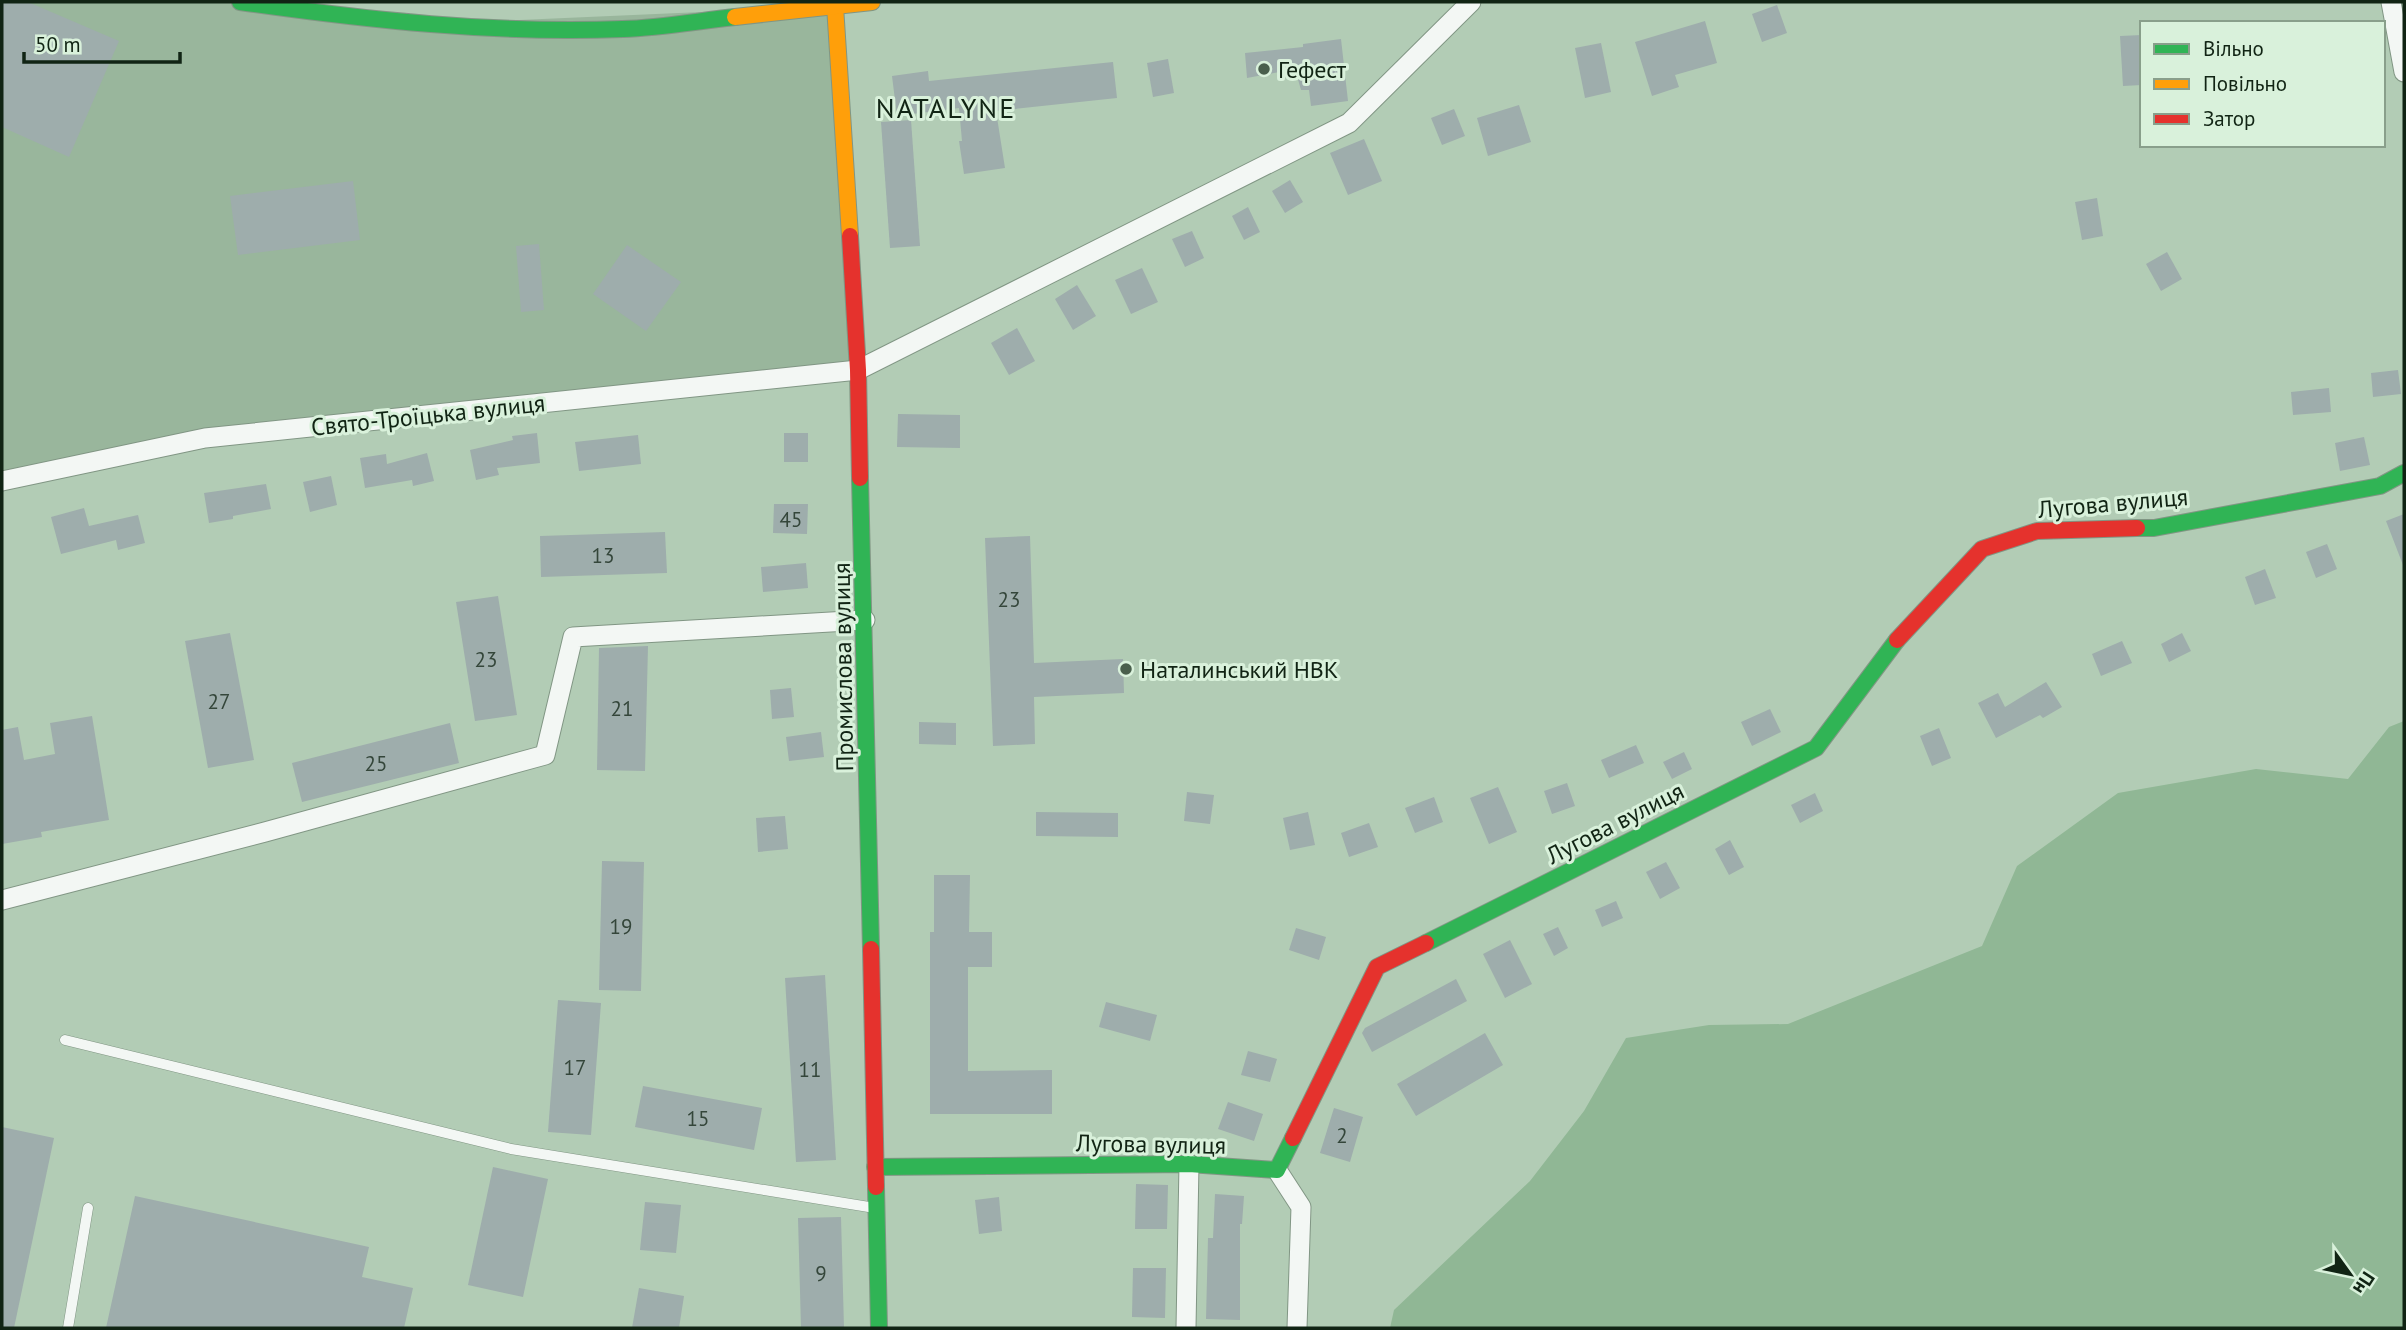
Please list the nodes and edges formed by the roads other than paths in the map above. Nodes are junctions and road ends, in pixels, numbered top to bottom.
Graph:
1 (240, 2) edge
2 (872, 2) edge
3 (1471, 2) edge
4 (2392, 2) edge
5 (835, 6) junction
6 (2404, 72) edge
7 (858, 370) junction
8 (2404, 472) edge
9 (2, 481) edge
10 (865, 620) junction
11 (2, 900) edge
12 (65, 1040) dead end
13 (1189, 1164) junction
14 (875, 1167) junction
15 (1278, 1170) junction
16 (88, 1208) dead end
17 (875, 1209) junction
18 (68, 1328) edge
19 (879, 1328) edge
20 (1186, 1328) edge
21 (1297, 1328) edge

1 - 5 main road
2 - 5 main road
3 - 7 street
4 - 6 street
5 - 7 main road, Промислова вулиця
7 - 9 street, Свято-Троїцька вулиця
7 - 10 main road, Промислова вулиця
8 - 15 main road, Лугова вулиця
10 - 11 street
10 - 14 main road, Промислова вулиця
12 - 17 lane
13 - 14 main road, Лугова вулиця
13 - 15 main road, Лугова вулиця
13 - 20 street
14 - 17 main road, Промислова вулиця
15 - 21 street
16 - 18 lane
17 - 19 main road, Промислова вулиця

